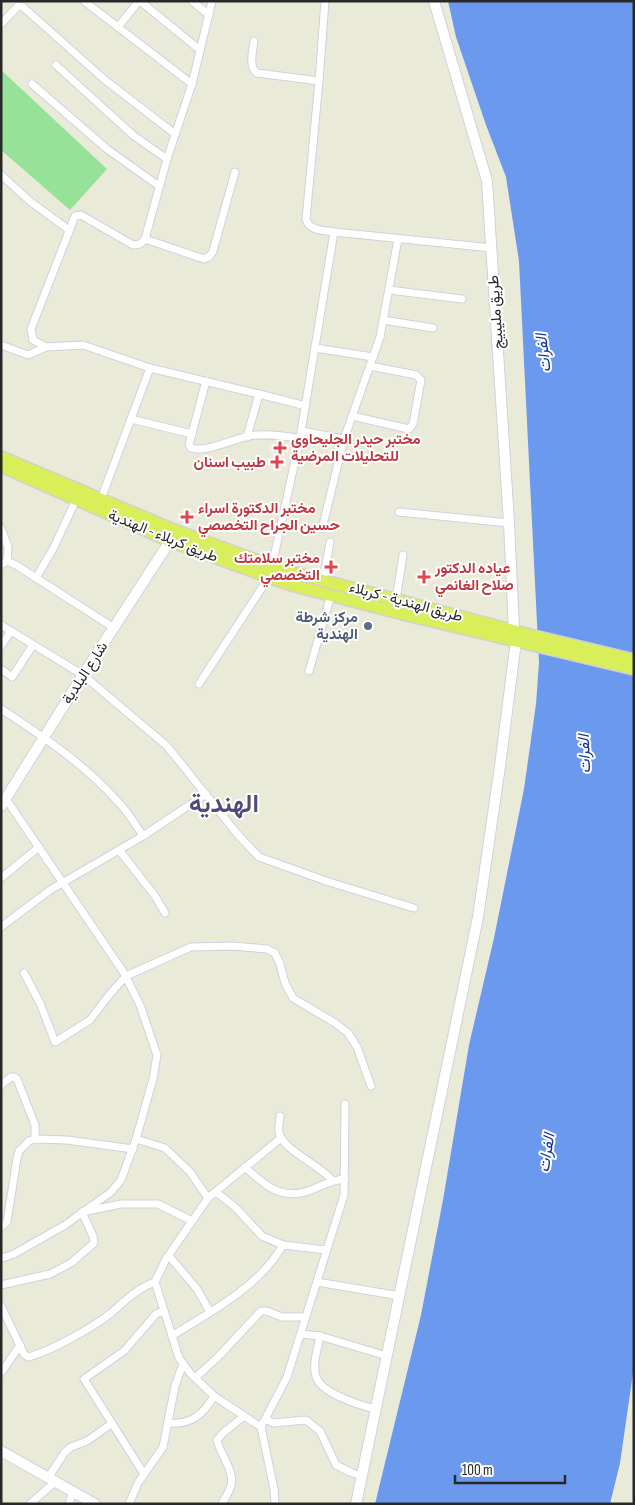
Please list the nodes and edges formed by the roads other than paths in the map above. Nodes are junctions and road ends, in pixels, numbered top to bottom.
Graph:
1 (84, 1) edge
2 (140, 1) edge
3 (192, 1) edge
4 (212, 1) edge
5 (324, 1) edge
6 (434, 1) edge
7 (209, 14) junction
8 (1, 24) edge
9 (118, 27) junction
10 (254, 41) dead end
11 (200, 50) junction
12 (56, 65) dead end
13 (319, 81) junction
14 (32, 84) dead end
15 (192, 84) junction
16 (175, 134) junction
17 (167, 159) junction
18 (235, 172) dead end
19 (1, 176) edge
20 (159, 186) junction
21 (69, 230) junction
22 (334, 232) junction
23 (145, 239) junction
24 (398, 239) junction
25 (492, 248) junction
26 (389, 290) junction
27 (462, 299) dead end
28 (383, 320) junction
29 (434, 328) dead end
30 (1, 346) edge
31 (46, 347) junction
32 (315, 348) junction
33 (373, 357) junction
34 (370, 366) junction
35 (150, 368) junction
36 (206, 381) junction
37 (259, 394) junction
38 (306, 406) junction
39 (352, 416) junction
40 (131, 419) junction
41 (192, 434) junction
42 (300, 435) junction
43 (247, 436) junction
44 (344, 439) junction
45 (1, 457) edge
46 (1, 466) edge
47 (101, 499) junction
48 (76, 500) junction
49 (399, 512) dead end
50 (509, 523) junction
51 (1, 528) edge
52 (322, 529) dead end
53 (170, 541) junction
54 (330, 542) dead end
55 (404, 555) dead end
56 (4, 563) edge
57 (270, 572) junction
58 (36, 578) junction
59 (323, 581) junction
60 (331, 595) junction
61 (396, 600) junction
62 (1, 625) edge
63 (114, 628) junction
64 (11, 631) junction
65 (515, 635) junction
66 (534, 640) junction
67 (33, 645) junction
68 (1, 646) edge
69 (634, 660) edge
70 (1, 669) edge
71 (634, 669) edge
72 (309, 671) dead end
73 (82, 675) junction
74 (199, 684) dead end
75 (1, 709) edge
76 (44, 736) junction
77 (206, 794) junction
78 (3, 800) edge
79 (143, 836) junction
80 (39, 847) junction
81 (119, 850) junction
82 (1, 878) edge
83 (63, 884) junction
84 (414, 908) dead end
85 (165, 913) dead end
86 (1, 927) edge
87 (24, 973) dead end
88 (126, 976) junction
89 (1, 1085) edge
90 (371, 1086) dead end
91 (345, 1104) dead end
92 (280, 1116) dead end
93 (281, 1138) junction
94 (35, 1139) junction
95 (136, 1139) junction
96 (133, 1149) junction
97 (245, 1167) junction
98 (345, 1179) junction
99 (332, 1180) junction
100 (216, 1192) junction
101 (208, 1198) junction
102 (82, 1212) junction
103 (192, 1221) junction
104 (1, 1227) edge
105 (284, 1245) junction
106 (326, 1250) junction
107 (169, 1256) junction
108 (2, 1259) edge
109 (155, 1282) junction
110 (316, 1282) junction
111 (1, 1284) edge
112 (400, 1296) junction
113 (1, 1306) edge
114 (163, 1311) junction
115 (210, 1312) junction
116 (306, 1317) junction
117 (301, 1334) junction
118 (172, 1336) junction
119 (320, 1336) junction
120 (20, 1345) junction
121 (387, 1356) junction
122 (183, 1364) junction
123 (1, 1373) edge
124 (195, 1378) junction
125 (214, 1396) junction
126 (375, 1409) junction
127 (244, 1416) junction
128 (266, 1419) junction
129 (168, 1423) junction
130 (111, 1424) junction
131 (261, 1427) junction
132 (1, 1451) edge
133 (144, 1474) junction
134 (362, 1476) junction
135 (52, 1480) junction
136 (73, 1491) junction
137 (30, 1504) edge
138 (69, 1504) edge
139 (95, 1504) edge
140 (128, 1504) edge
141 (222, 1504) edge
142 (275, 1504) edge
143 (356, 1504) edge

1 - 9 street
2 - 9 street
2 - 11 street
3 - 7 street
4 - 7 street
5 - 13 street
6 - 25 main road, طريق مليبيج
7 - 11 street
8 - 16 street
9 - 15 street
10 - 13 street
11 - 15 street
12 - 17 street
13 - 22 street
14 - 20 street
15 - 16 street
16 - 17 street
17 - 20 street
18 - 23 street
19 - 21 street
20 - 23 street
21 - 23 street
21 - 31 street
22 - 24 street
22 - 32 street
24 - 25 street
24 - 26 street
25 - 50 main road, طريق مليبيج
26 - 27 street
26 - 28 street
28 - 29 street
28 - 33 street
30 - 31 street
31 - 35 street
32 - 33 street
32 - 38 street
33 - 34 street
34 - 39 street
34 - 39 street
35 - 36 street
35 - 40 street
36 - 37 street
36 - 41 street
37 - 38 street
37 - 43 street
38 - 42 street
39 - 44 street
40 - 41 street
40 - 47 street
41 - 43 street
42 - 43 street
42 - 44 street
42 - 57 street
44 - 52 street
45 - 47 main road, طريق الهندية - كربلاء
46 - 48 main road, طريق كربلاء - الهندية
47 - 57 main road, طريق الهندية - كربلاء
48 - 53 main road, طريق كربلاء - الهندية
48 - 58 street
49 - 50 street
50 - 65 main road, طريق مليبيج
51 - 56 street
53 - 57 main road, طريق كربلاء - الهندية
53 - 63 main road, شارع البلدية
54 - 59 street
55 - 61 street
56 - 58 street
57 - 59 main road, طريق الهندية - كربلاء
57 - 60 main road, طريق كربلاء - الهندية
57 - 74 street
58 - 63 street
59 - 61 main road, طريق الهندية - كربلاء
60 - 65 main road, طريق كربلاء - الهندية
60 - 72 street
61 - 65 main road, طريق الهندية - كربلاء
62 - 64 street
63 - 73 main road, شارع البلدية
64 - 67 street
64 - 68 street
65 - 66 main road, طريق كربلاء - الهندية
65 - 112 main road, طريق مليبيج
66 - 69 main road
66 - 71 main road
67 - 70 street
67 - 73 street
73 - 76 main road, شارع البلدية
73 - 77 street
75 - 76 street
76 - 78 main road, شارع البلدية
76 - 79 street
77 - 79 street
77 - 84 street
78 - 80 street
79 - 81 street
80 - 82 street
80 - 83 street
81 - 83 street
81 - 85 street
83 - 86 street
83 - 88 street
87 - 88 street
88 - 90 street
88 - 95 street
89 - 94 street
91 - 98 street
92 - 93 street
93 - 97 street
93 - 99 street
94 - 96 street
94 - 104 street
95 - 96 street
95 - 101 street
96 - 102 street
97 - 99 street
97 - 100 street
98 - 99 street
98 - 106 street
100 - 101 street
100 - 105 street
101 - 103 street
102 - 103 street
102 - 108 street
102 - 111 street
103 - 107 street
105 - 106 street
105 - 115 street
106 - 110 street
107 - 109 street
107 - 115 street
109 - 114 street
109 - 120 street
110 - 112 street
110 - 116 street
112 - 121 main road, طريق مليبيج
113 - 120 street
114 - 118 street
114 - 130 street
115 - 118 street
116 - 117 street
116 - 124 street
117 - 119 street
117 - 128 street
118 - 122 street
119 - 121 street
119 - 126 street
120 - 123 street
121 - 126 main road, طريق مليبيج
122 - 124 street
122 - 129 street
124 - 125 street
125 - 127 street
125 - 129 street
126 - 134 main road, طريق مليبيج
127 - 131 street
127 - 141 street
128 - 131 street
128 - 134 street
129 - 133 street
130 - 133 street
130 - 135 street
131 - 142 street
132 - 135 main road
133 - 140 street
134 - 143 main road, طريق مليبيج
135 - 136 main road
135 - 137 street
136 - 138 street
136 - 139 main road

